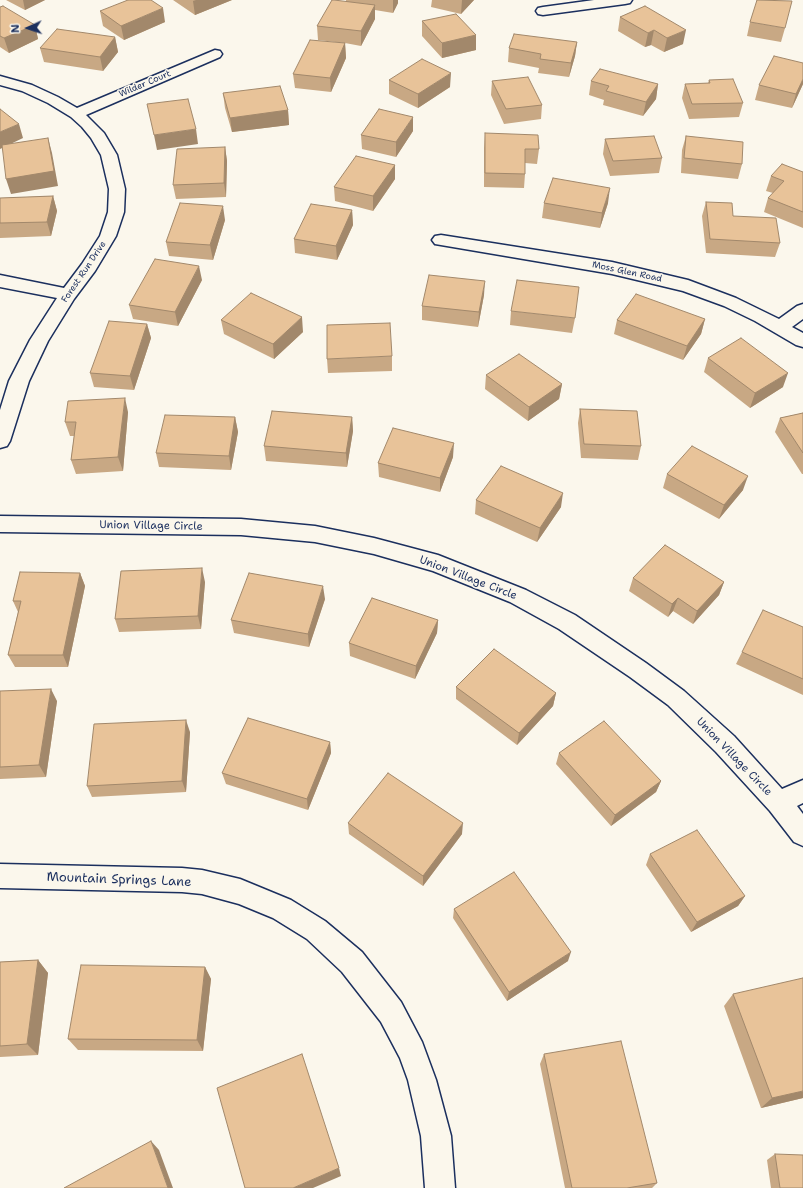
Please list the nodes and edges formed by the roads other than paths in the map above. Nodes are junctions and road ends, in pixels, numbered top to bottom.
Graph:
1 (625, 0) edge
2 (543, 11) dead end
3 (215, 54) dead end
4 (0, 80) edge
5 (76, 114) junction
6 (440, 240) dead end
7 (0, 281) edge
8 (68, 295) junction
9 (803, 310) edge
10 (780, 327) junction
11 (803, 341) edge
12 (0, 441) edge
13 (0, 524) edge
14 (803, 790) edge
15 (779, 802) junction
16 (803, 834) edge
17 (0, 876) edge
18 (440, 1188) edge

1 - 2 street
3 - 5 street, Wilder Court
4 - 5 street, Forest Run Drive
5 - 8 street, Forest Run Drive
6 - 10 street, Moss Glen Road
7 - 8 street
8 - 12 street, Forest Run Drive
9 - 10 street
10 - 11 street, Moss Glen Road
13 - 15 street, Union Village Circle
14 - 15 street
15 - 16 street, Union Village Circle
17 - 18 street, Mountain Springs Lane

